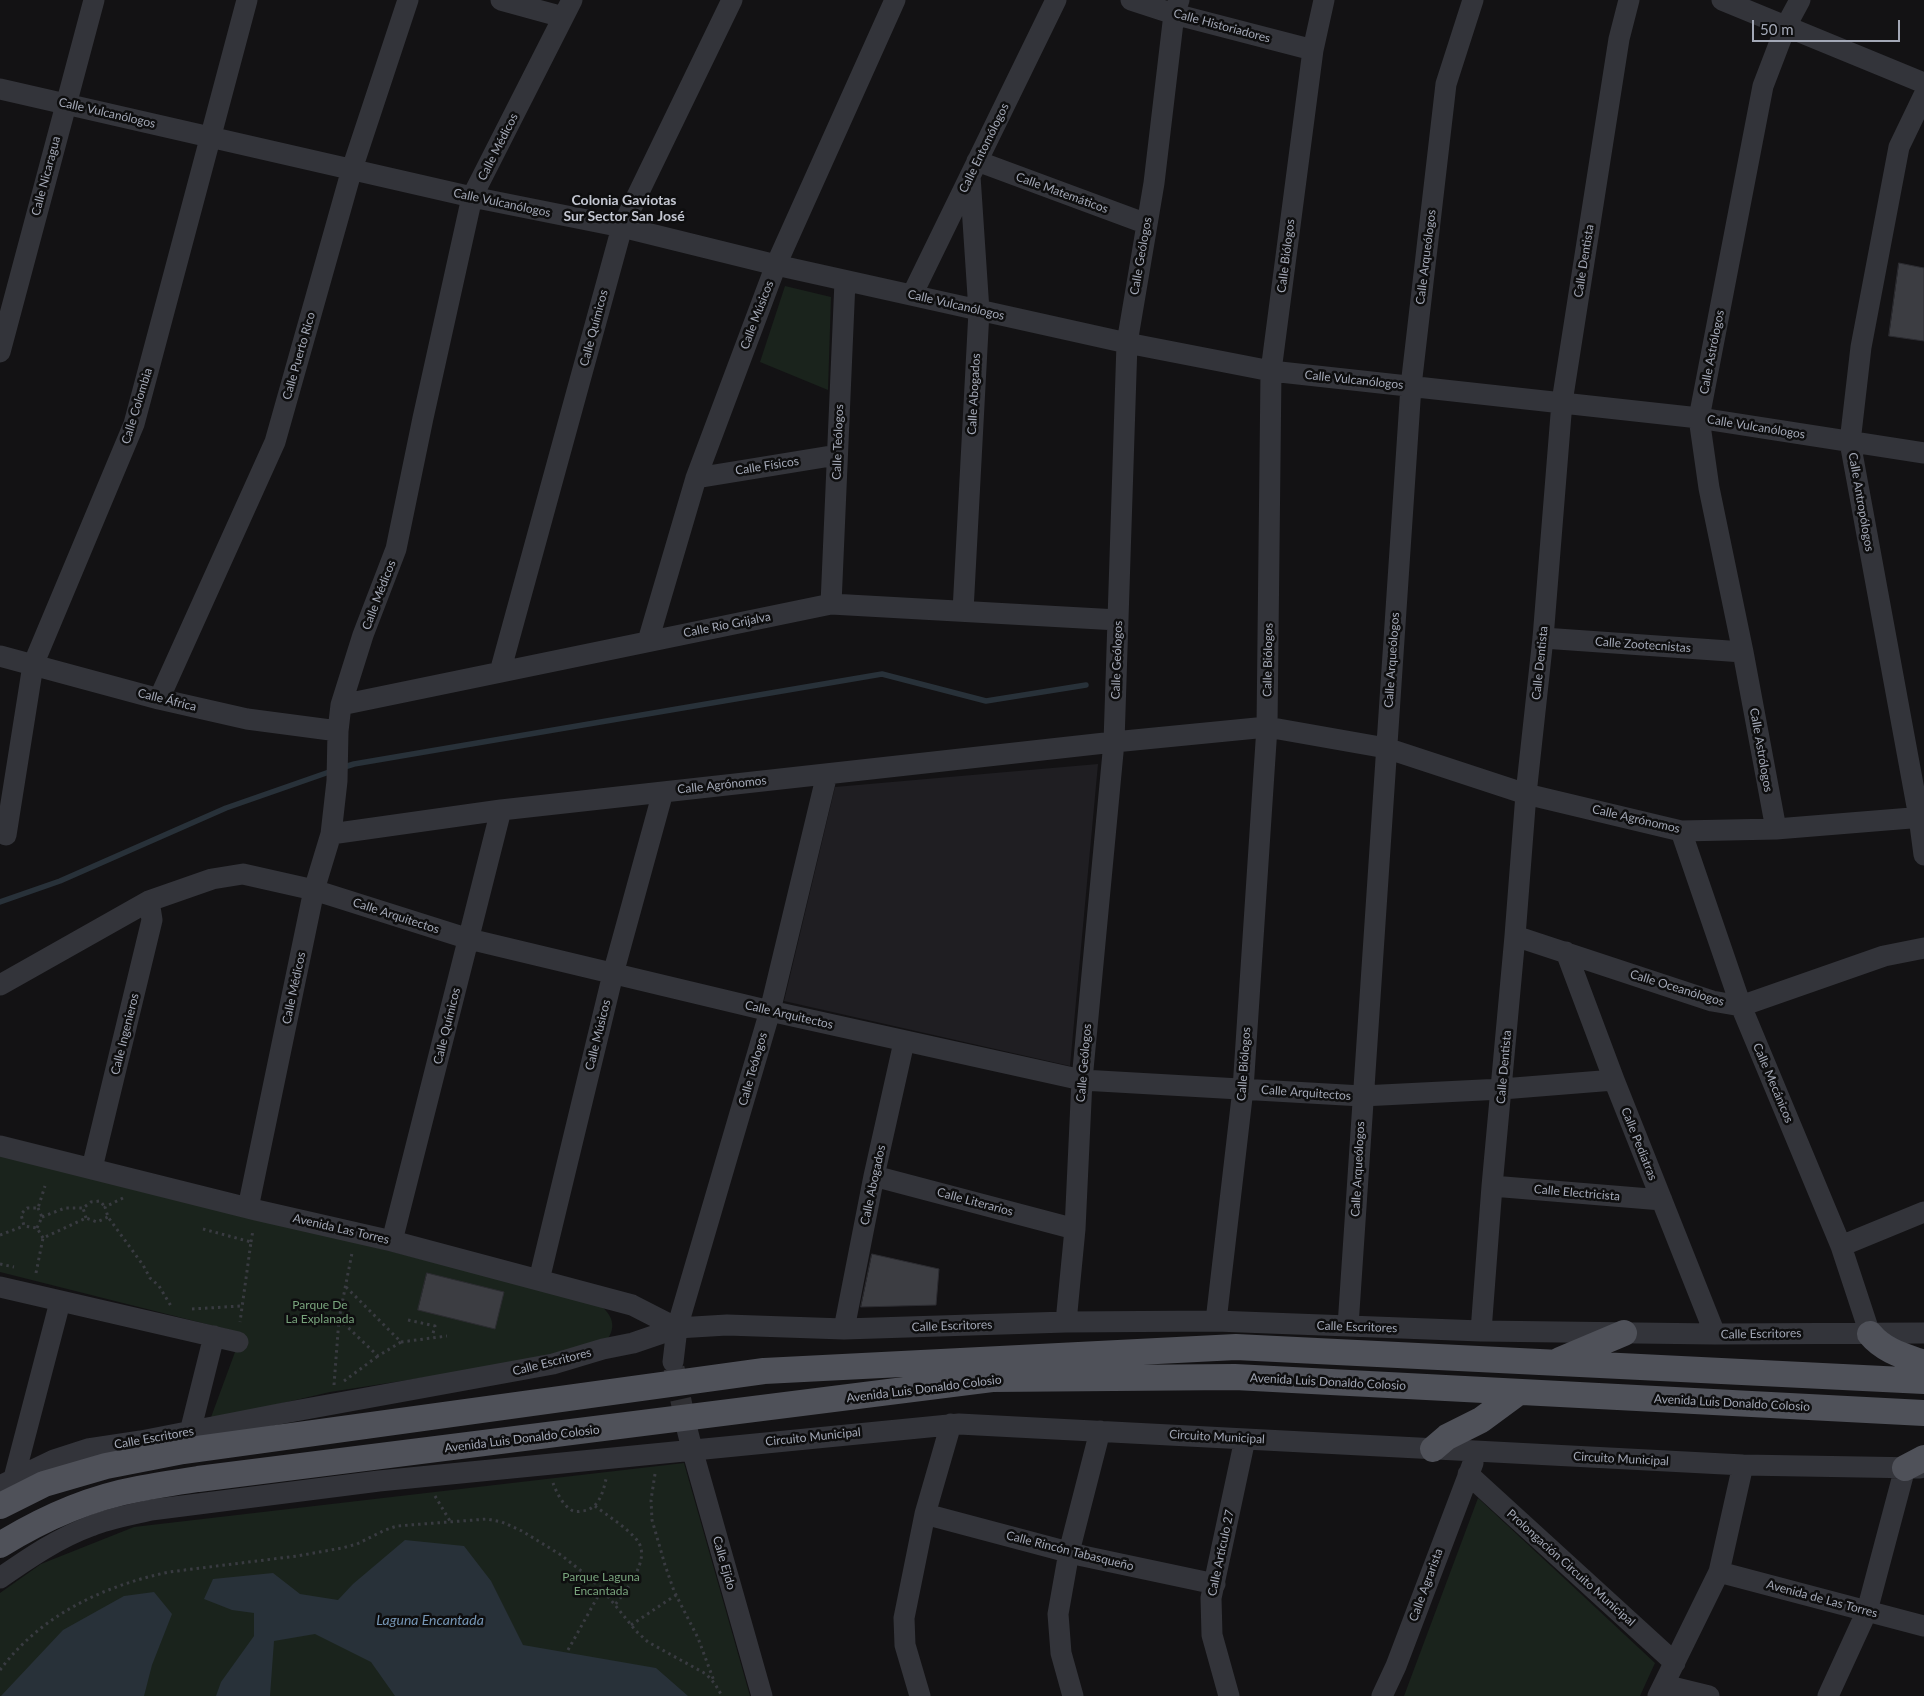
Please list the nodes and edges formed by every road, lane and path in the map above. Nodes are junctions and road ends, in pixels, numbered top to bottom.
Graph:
1 (94, 0) edge
2 (247, 0) edge
3 (408, 0) edge
4 (501, 0) edge
5 (732, 0) edge
6 (895, 0) edge
7 (1056, 0) edge
8 (1131, 0) edge
9 (1324, 0) edge
10 (1473, 0) edge
11 (1629, 0) edge
12 (1722, 0) edge
13 (1800, 0) edge
14 (1177, 7) edge
15 (568, 9) edge
16 (1786, 26) junction
17 (1313, 50) junction
18 (1924, 83) edge
19 (0, 89) edge
20 (1924, 95) edge
21 (65, 104) junction
22 (211, 137) junction
23 (352, 169) junction
24 (974, 169) junction
25 (472, 197) junction
26 (1146, 224) junction
27 (622, 227) junction
28 (776, 265) junction
29 (845, 280) junction
30 (912, 295) junction
31 (979, 311) junction
32 (1127, 344) junction
33 (0, 352) edge
34 (1272, 371) junction
35 (1411, 386) junction
36 (1562, 402) junction
37 (1699, 418) junction
38 (1850, 442) junction
39 (1924, 453) edge
40 (837, 455) junction
41 (696, 478) junction
42 (831, 604) junction
43 (963, 611) junction
44 (1118, 620) junction
45 (1543, 638) junction
46 (648, 641) junction
47 (1743, 652) junction
48 (0, 656) edge
49 (33, 665) junction
50 (500, 672) junction
51 (158, 699) junction
52 (341, 705) junction
53 (1267, 727) junction
54 (338, 731) junction
55 (1114, 742) junction
56 (1386, 748) junction
57 (828, 774) junction
58 (663, 792) junction
59 (1526, 794) junction
60 (501, 810) junction
61 (1921, 817) edge
62 (1776, 829) junction
63 (1681, 831) junction
64 (331, 834) junction
65 (6, 835) dead end
66 (1924, 855) edge
67 (314, 890) junction
68 (149, 901) junction
69 (1515, 936) junction
70 (468, 939) junction
71 (1924, 948) edge
72 (1566, 952) junction
73 (613, 974) junction
74 (0, 985) edge
75 (1741, 1006) junction
76 (770, 1011) junction
77 (904, 1042) junction
78 (1082, 1080) junction
79 (1614, 1080) junction
80 (1243, 1089) junction
81 (1502, 1089) junction
82 (1362, 1096) junction
83 (0, 1146) edge
84 (92, 1168) junction
85 (874, 1176) junction
86 (45, 1186) dead end
87 (1492, 1186) junction
88 (131, 1194) dead end
89 (1662, 1200) junction
90 (105, 1207) junction
91 (38, 1208) junction
92 (83, 1208) junction
93 (248, 1208) junction
94 (1924, 1212) edge
95 (42, 1217) junction
96 (108, 1217) junction
97 (86, 1218) junction
98 (24, 1226) junction
99 (37, 1228) junction
100 (203, 1229) dead end
101 (1075, 1229) junction
102 (357, 1233) junction
103 (0, 1235) edge
104 (43, 1238) junction
105 (392, 1241) junction
106 (1841, 1246) junction
107 (36, 1273) dead end
108 (539, 1280) junction
109 (345, 1286) junction
110 (0, 1287) edge
111 (60, 1302) junction
112 (632, 1305) junction
113 (242, 1306) junction
114 (172, 1307) dead end
115 (184, 1310) dead end
116 (339, 1319) junction
117 (408, 1320) dead end
118 (1066, 1322) junction
119 (1216, 1322) junction
120 (1348, 1326) junction
121 (677, 1328) junction
122 (844, 1330) junction
123 (1481, 1331) junction
124 (1624, 1333) junction
125 (1924, 1333) edge
126 (1715, 1334) junction
127 (1870, 1334) junction
128 (214, 1336) junction
129 (239, 1336) joint
130 (447, 1336) dead end
131 (432, 1337) junction
132 (402, 1342) junction
133 (633, 1343) junction
134 (378, 1356) junction
135 (673, 1362) tunnel mouth
136 (1553, 1362) junction
137 (1924, 1363) edge
138 (1924, 1381) edge
139 (1519, 1392) junction
140 (1924, 1412) edge
141 (951, 1424) junction
142 (687, 1429) tunnel mouth
143 (1100, 1431) junction
144 (190, 1432) junction
145 (1245, 1439) junction
146 (692, 1449) junction
147 (1433, 1449) junction
148 (1478, 1451) junction
149 (664, 1452) junction
150 (608, 1459) junction
151 (1918, 1464) edge
152 (547, 1465) junction
153 (1743, 1465) junction
154 (1468, 1474) junction
155 (424, 1477) junction
156 (7, 1482) edge
157 (0, 1506) edge
158 (594, 1506) junction
159 (925, 1514) junction
160 (450, 1521) junction
161 (0, 1545) edge
162 (1069, 1552) junction
163 (1719, 1572) junction
164 (0, 1578) edge
165 (1215, 1584) junction
166 (602, 1589) junction
167 (676, 1595) junction
168 (615, 1605) junction
169 (1867, 1611) junction
170 (631, 1625) junction
171 (1924, 1626) edge
172 (568, 1650) dead end
173 (1674, 1663) junction
174 (0, 1670) edge
175 (715, 1684) junction
176 (1661, 1691) edge
177 (722, 1696) edge
178 (762, 1696) edge
179 (920, 1696) edge
180 (1074, 1696) edge
181 (1229, 1696) edge
182 (1382, 1696) edge
183 (1710, 1696) edge
184 (1828, 1696) edge

1 - 21 street, Calle Nicaragua
2 - 22 street, Calle Colombia
3 - 23 street, Calle Puerto Rico
4 - 15 street
5 - 27 street, Calle Químicos
6 - 28 street, Calle Músicos
7 - 24 street, Calle Entomólogos
8 - 14 street, Calle Historiadores
9 - 17 street, Calle Biólogos
10 - 35 street, Calle Arqueólogos
11 - 36 street, Calle Dentista
12 - 16 street
13 - 16 street, Calle Astrólogos
14 - 17 street, Calle Historiadores
14 - 26 street, Calle Geólogos
15 - 25 street, Calle Médicos
16 - 18 street
16 - 37 street, Calle Astrólogos
17 - 34 street, Calle Biólogos
19 - 21 street, Calle Vulcanólogos
20 - 38 street, Calle Antropólogos
21 - 22 street, Calle Vulcanólogos
21 - 33 street, Calle Nicaragua
22 - 23 street, Calle Vulcanólogos
22 - 49 street, Calle Colombia
23 - 25 street, Calle Vulcanólogos
23 - 51 street, Calle Puerto Rico
24 - 26 street, Calle Matemáticos
24 - 30 street, Calle Entomólogos
24 - 31 street, Calle Abogados
25 - 27 street, Calle Vulcanólogos
25 - 52 street, Calle Médicos
26 - 32 street, Calle Geólogos
27 - 28 street, Calle Vulcanólogos
27 - 50 street, Calle Químicos
28 - 29 street, Calle Vulcanólogos
28 - 41 street, Calle Músicos
29 - 30 street, Calle Vulcanólogos
29 - 40 street, Calle Teólogos
30 - 31 street, Calle Vulcanólogos
31 - 32 street, Calle Vulcanólogos
31 - 43 street, Calle Abogados
32 - 34 street, Calle Vulcanólogos
32 - 44 street, Calle Geólogos
34 - 35 street, Calle Vulcanólogos
34 - 53 street, Calle Biólogos
35 - 36 street, Calle Vulcanólogos
35 - 56 street, Calle Arqueólogos
36 - 37 street, Calle Vulcanólogos
36 - 45 street, Calle Dentista
37 - 38 street, Calle Vulcanólogos
37 - 47 street, Calle Astrólogos
38 - 39 street, Calle Vulcanólogos
38 - 61 street, Calle Antropólogos
40 - 41 street, Calle Físicos
40 - 42 street, Calle Teólogos
41 - 46 street, Calle Músicos
42 - 43 street, Calle Río Grijalva
42 - 46 street, Calle Río Grijalva
43 - 44 street, Calle Río Grijalva
44 - 55 street, Calle Geólogos
45 - 47 street, Calle Zootecnistas
45 - 59 street, Calle Dentista
46 - 50 street, Calle Río Grijalva
47 - 62 street, Calle Astrólogos
48 - 49 street, Calle África
49 - 51 street, Calle África
49 - 65 street, Calle Colombia
50 - 52 street, Calle Río Grijalva
51 - 54 street, Calle África
52 - 54 street, Calle Médicos
53 - 55 street, Calle Agrónomos
53 - 56 street, Calle Agrónomos
53 - 80 street, Calle Biólogos
54 - 64 street, Calle Médicos
55 - 57 street, Calle Agrónomos
55 - 78 street, Calle Geólogos
56 - 59 street, Calle Agrónomos
56 - 82 street, Calle Arqueólogos
57 - 58 street, Calle Agrónomos
57 - 76 street, Calle Teólogos
58 - 60 street, Calle Agrónomos
58 - 73 street, Calle Músicos
59 - 63 street, Calle Agrónomos
59 - 69 street, Calle Dentista
60 - 64 street, Calle Agrónomos
60 - 70 street, Calle Químicos
61 - 62 street, Calle Agrónomos
61 - 66 street, Calle Antropólogos
62 - 63 street, Calle Agrónomos
63 - 75 street, Calle Mecánicos
64 - 67 street, Calle Médicos
67 - 68 street, Calle Arquitectos
67 - 70 street, Calle Arquitectos
67 - 93 street, Calle Médicos
68 - 74 street, Calle Arquitectos
68 - 84 street, Calle Ingenieros
69 - 72 street, Calle Oceanólogos
69 - 81 street, Calle Dentista
70 - 73 street, Calle Arquitectos
70 - 105 street, Calle Químicos
71 - 75 street, Calle Oceanólogos
72 - 75 street, Calle Oceanólogos
72 - 79 street, Calle Pediatras
73 - 76 street, Calle Arquitectos
73 - 108 street, Calle Músicos
75 - 106 street, Calle Mecánicos
76 - 77 street, Calle Arquitectos
76 - 121 street, Calle Teólogos
77 - 78 street, Calle Arquitectos
77 - 85 street, Calle Abogados
78 - 80 street, Calle Arquitectos
78 - 101 street, Calle Geólogos
79 - 81 street, Calle Arquitectos
79 - 89 street, Calle Pediatras
80 - 82 street, Calle Arquitectos
80 - 119 street, Calle Biólogos
81 - 82 street, Calle Arquitectos
81 - 87 street, Calle Dentista
82 - 120 street, Calle Arqueólogos
83 - 84 street, Avenida Las Torres
84 - 93 street, Avenida Las Torres
85 - 101 street, Calle Literarios
85 - 122 street, Calle Abogados
86 - 91 path
87 - 89 street, Calle Electricista
87 - 123 street, Calle Dentista
88 - 90 path
89 - 126 street, Calle Pediatras
90 - 92 path
90 - 96 path
91 - 95 path
91 - 98 path
92 - 95 path
92 - 97 path
93 - 102 street, Avenida Las Torres
94 - 106 street
95 - 99 path
96 - 97 path
96 - 114 path
97 - 104 path
98 - 99 path
98 - 103 path
99 - 104 path
100 - 113 path
101 - 118 street, Calle Geólogos
102 - 105 street, Avenida Las Torres
102 - 109 path
104 - 107 path
105 - 108 street, Avenida Las Torres
106 - 127 street, Calle Mecánicos
108 - 112 street, Avenida Las Torres
109 - 116 path
109 - 132 path
110 - 111 street
111 - 128 street
111 - 156 street
112 - 121 street, Avenida Las Torres
112 - 133 street
113 - 115 path
113 - 129 path
116 - 134 path
116 - 134 path
117 - 131 path
118 - 119 street, Calle Escritores
118 - 122 street, Calle Escritores
119 - 120 street, Calle Escritores
120 - 123 street, Calle Escritores
121 - 122 street, Calle Escritores
121 - 133 street, Calle Escritores
121 - 135 street, Calle Teólogos
123 - 124 street, Calle Escritores
124 - 126 street, Calle Escritores
124 - 136 main road
125 - 127 street, Calle Escritores
126 - 127 street, Calle Escritores
127 - 137 main road
128 - 129 street
128 - 144 street
130 - 131 path
131 - 132 path
132 - 134 path
133 - 144 street, Calle Escritores
136 - 138 main road, Avenida Luis Donaldo Colosio
136 - 157 main road, Avenida Luis Donaldo Colosio
139 - 140 main road, Avenida Luis Donaldo Colosio
139 - 147 main road
139 - 161 main road, Avenida Luis Donaldo Colosio
141 - 143 street, Circuito Municipal
141 - 146 street, Circuito Municipal
141 - 159 street
142 - 146 street, Calle Ejido
143 - 145 street, Circuito Municipal
143 - 162 street
144 - 156 street, Calle Escritores
145 - 147 street, Circuito Municipal
145 - 165 street, Calle Artículo 27
146 - 149 street
146 - 178 street, Calle Ejido
147 - 148 street, Circuito Municipal
148 - 153 street, Circuito Municipal
148 - 154 street, Calle Agrarista
149 - 150 street
149 - 167 path
150 - 152 street
150 - 158 path
151 - 153 street, Circuito Municipal
151 - 169 street
152 - 155 street
152 - 158 path
153 - 163 street
154 - 173 street, Prolongación Circuito Municipal
154 - 182 street, Calle Agrarista
155 - 160 path
155 - 164 street
158 - 168 path
159 - 162 street, Calle Rincón Tabasqueño
159 - 179 street
160 - 166 path
160 - 174 path
162 - 165 street, Calle Rincón Tabasqueño
162 - 180 street
163 - 169 street, Avenida de Las Torres
163 - 173 street
165 - 181 street, Calle Artículo 27
166 - 168 path
166 - 172 path
167 - 170 path
167 - 175 path
168 - 170 path
169 - 171 street, Avenida de Las Torres
169 - 184 street
170 - 175 path
173 - 176 street
175 - 177 path
176 - 183 street

